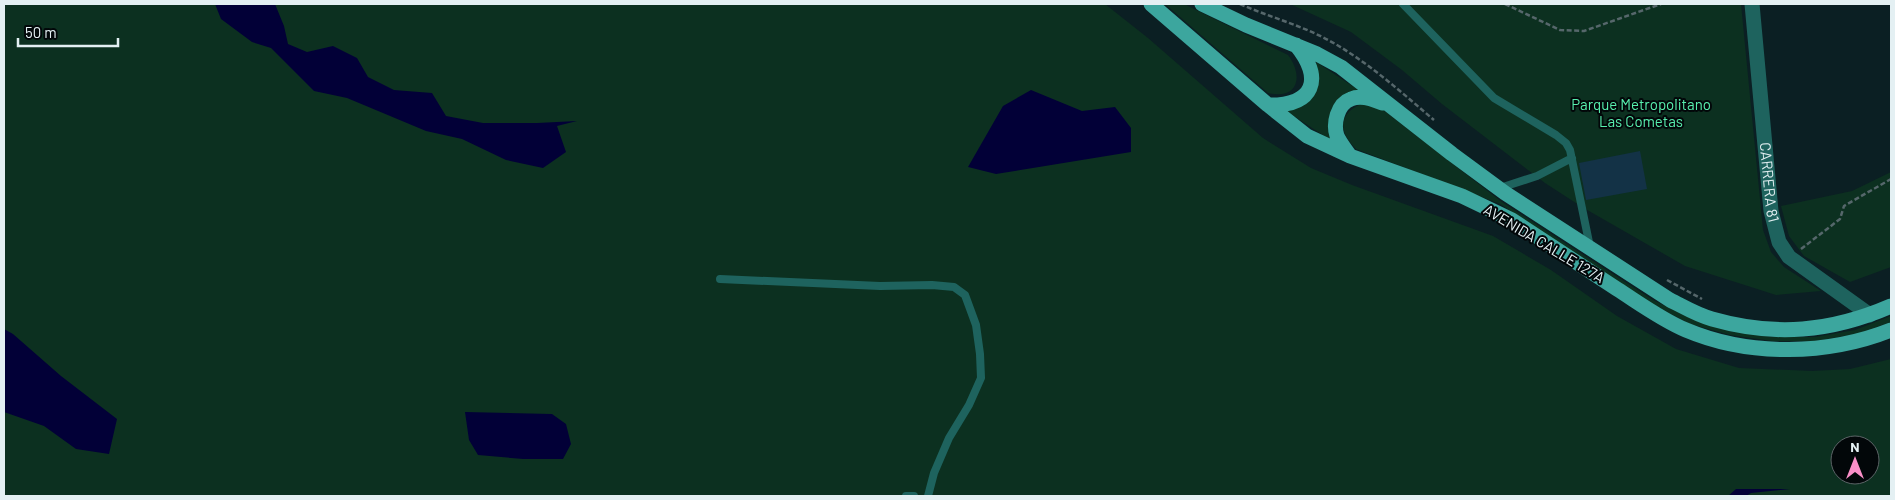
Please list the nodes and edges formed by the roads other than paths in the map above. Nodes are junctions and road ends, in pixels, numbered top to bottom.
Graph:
1 (1150, 4) edge
2 (1202, 4) edge
3 (1403, 4) edge
4 (1752, 4) edge
5 (1296, 45) junction
6 (1268, 105) junction
7 (1392, 107) junction
8 (1350, 156) junction
9 (1572, 158) junction
10 (1500, 188) junction
11 (1590, 248) junction
12 (720, 279) dead end
13 (1891, 306) edge
14 (1870, 315) junction
15 (1891, 330) edge
16 (906, 496) edge
17 (914, 496) edge
18 (928, 496) edge

1 - 6 main road, AVENIDA CALLE 127A
2 - 5 main road, AVENIDA CALLE 127A
3 - 9 lane
4 - 14 street, CARRERA 81
5 - 6 main road
5 - 7 main road, AVENIDA CALLE 127A
6 - 8 main road, AVENIDA CALLE 127A
7 - 8 main road
7 - 10 main road, AVENIDA CALLE 127A
8 - 15 main road, AVENIDA CALLE 127A
9 - 10 lane
9 - 11 lane
10 - 11 main road, AVENIDA CALLE 127A
11 - 14 main road, AVENIDA CALLE 127A
12 - 18 lane
13 - 14 main road, AVENIDA CALLE 127A
16 - 17 lane

